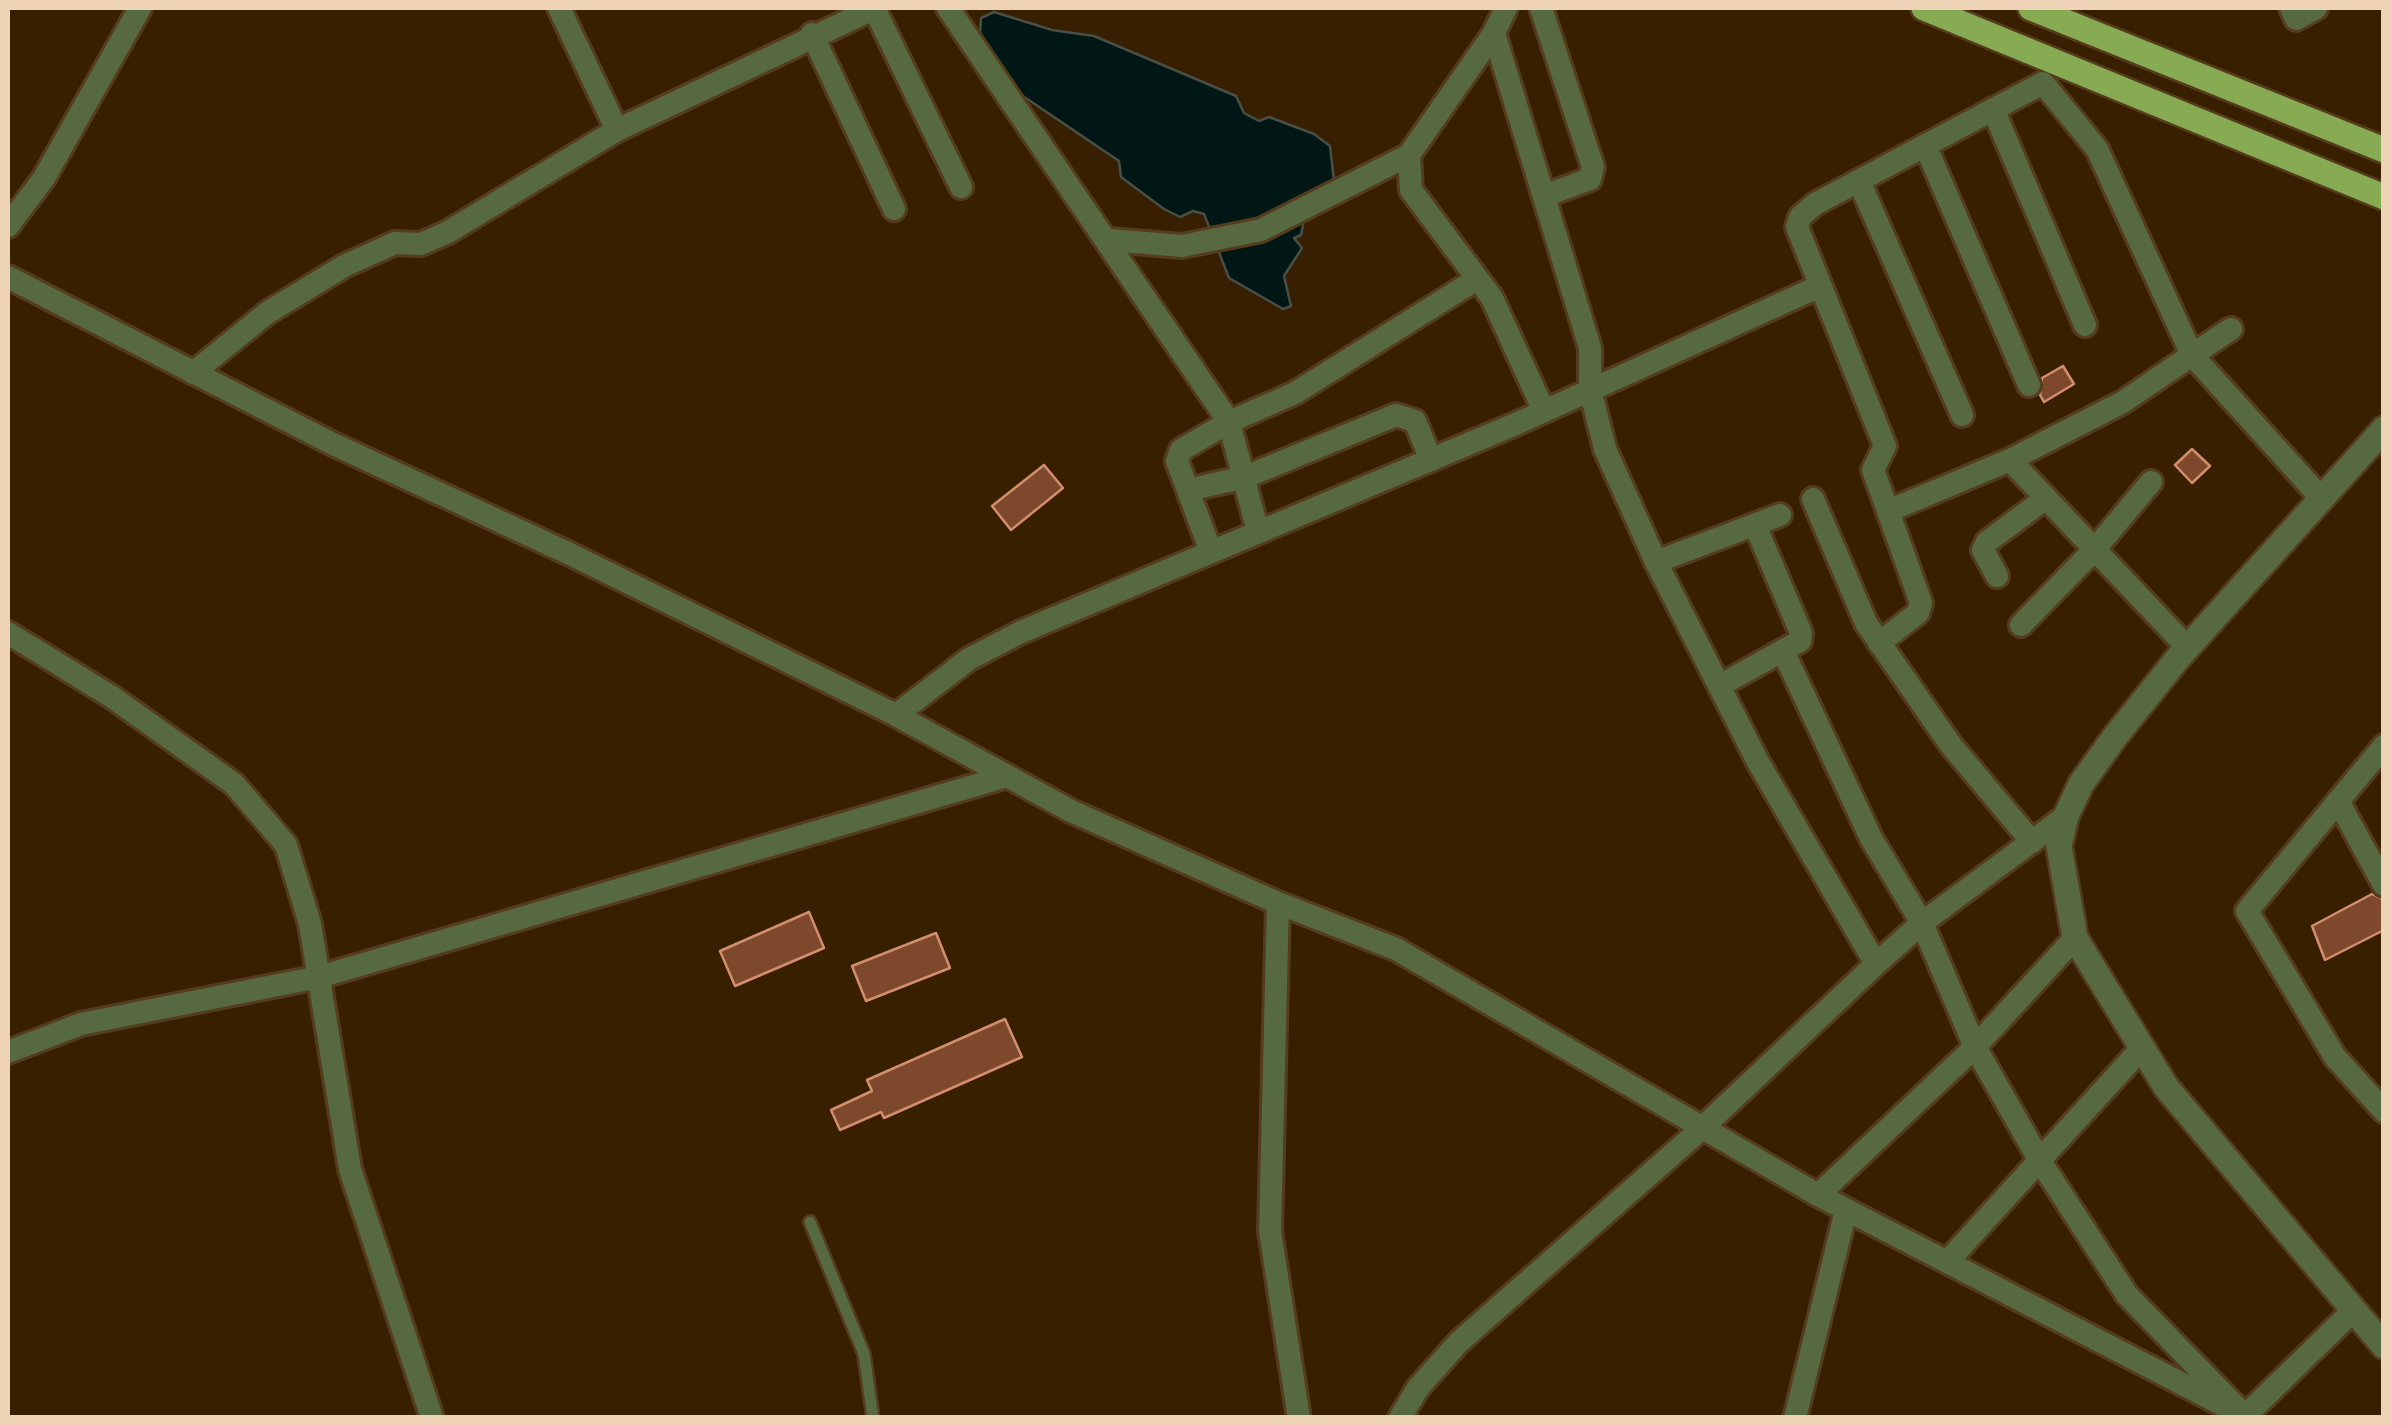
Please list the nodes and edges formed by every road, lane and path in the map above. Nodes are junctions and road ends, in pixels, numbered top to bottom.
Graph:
1 (140, 8) edge
2 (559, 8) edge
3 (875, 8) edge
4 (948, 8) edge
5 (1506, 8) edge
6 (1541, 8) edge
7 (1924, 8) edge
8 (2031, 8) edge
9 (2291, 8) edge
10 (2316, 8) edge
11 (1494, 33) junction
12 (812, 34) junction
13 (1993, 109) junction
14 (616, 130) junction
15 (1924, 145) junction
16 (2384, 150) edge
17 (1410, 154) junction
18 (1859, 181) junction
19 (961, 187) dead end
20 (1544, 196) junction
21 (2384, 197) edge
22 (894, 209) dead end
23 (8, 226) edge
24 (1110, 240) junction
25 (8, 276) edge
26 (1477, 279) junction
27 (1820, 286) junction
28 (2085, 325) dead end
29 (2231, 330) dead end
30 (2192, 356) junction
31 (193, 373) junction
32 (2029, 385) dead end
33 (1590, 389) junction
34 (1544, 411) junction
35 (1962, 414) dead end
36 (1229, 422) junction
37 (2384, 428) edge
38 (1431, 460) junction
39 (2010, 460) junction
40 (1245, 477) junction
41 (2151, 482) dead end
42 (1188, 490) junction
43 (1813, 498) dead end
44 (2046, 498) junction
45 (2322, 499) junction
46 (1888, 511) junction
47 (1780, 515) dead end
48 (1754, 525) junction
49 (1258, 532) junction
50 (2095, 550) junction
51 (1212, 552) junction
52 (1656, 562) junction
53 (1996, 576) dead end
54 (2021, 626) dead end
55 (8, 633) edge
56 (1880, 643) junction
57 (2188, 648) junction
58 (1784, 652) junction
59 (1719, 686) junction
60 (896, 715) junction
61 (2384, 746) edge
62 (1004, 777) junction
63 (2338, 801) junction
64 (2066, 816) junction
65 (2032, 842) junction
66 (2384, 885) edge
67 (1278, 903) junction
68 (1922, 922) junction
69 (2075, 938) junction
70 (1876, 964) junction
71 (319, 977) junction
72 (1975, 1047) junction
73 (2142, 1049) junction
74 (8, 1052) edge
75 (2384, 1111) edge
76 (1700, 1130) junction
77 (2040, 1160) junction
78 (1818, 1196) junction
79 (1846, 1210) junction
80 (810, 1222) dead end
81 (1947, 1262) junction
82 (2354, 1310) junction
83 (2384, 1346) edge
84 (2247, 1417) edge
85 (432, 1418) edge
86 (873, 1418) edge
87 (1300, 1418) edge
88 (1400, 1418) edge
89 (1795, 1418) edge

1 - 23 street
2 - 14 street
3 - 12 street
3 - 19 street
4 - 24 street
5 - 11 street
6 - 20 street
7 - 21 main road
8 - 16 main road
9 - 10 street
11 - 17 street
11 - 20 street
12 - 14 street
12 - 22 street
13 - 15 street
13 - 28 street
13 - 30 street
14 - 31 street
15 - 18 street
15 - 32 street
17 - 24 street
17 - 26 street
18 - 27 street
18 - 35 street
20 - 33 street
24 - 36 street
25 - 31 street
26 - 34 street
26 - 36 street
27 - 33 street
27 - 46 street
29 - 30 street
30 - 39 street
30 - 45 street
31 - 60 street
33 - 34 street
33 - 52 street
34 - 38 street
36 - 40 street
36 - 42 street
37 - 45 street
38 - 40 street
38 - 49 street
39 - 44 street
39 - 46 street
40 - 42 street
40 - 49 street
41 - 50 street
42 - 51 street
43 - 56 street
44 - 50 street
44 - 53 street
45 - 57 street
46 - 56 street
47 - 48 street
48 - 52 street
48 - 58 street
49 - 51 street
50 - 54 street
50 - 57 street
51 - 60 street
52 - 59 street
55 - 71 street
56 - 65 street
57 - 64 street
58 - 59 street
58 - 68 street
59 - 70 street
60 - 62 street
61 - 63 street
62 - 67 street
62 - 71 street
63 - 66 street
63 - 75 street
64 - 65 street
64 - 69 street
65 - 68 street
67 - 76 street
67 - 87 street
68 - 70 street
68 - 72 street
69 - 72 street
69 - 73 street
70 - 76 street
71 - 74 street
71 - 85 street
72 - 77 street
72 - 78 street
73 - 77 street
73 - 82 street
76 - 78 street
76 - 88 street
77 - 81 street
77 - 84 street
78 - 79 street
79 - 81 street
79 - 89 street
80 - 86 lane
81 - 84 street
82 - 83 street
82 - 84 street

